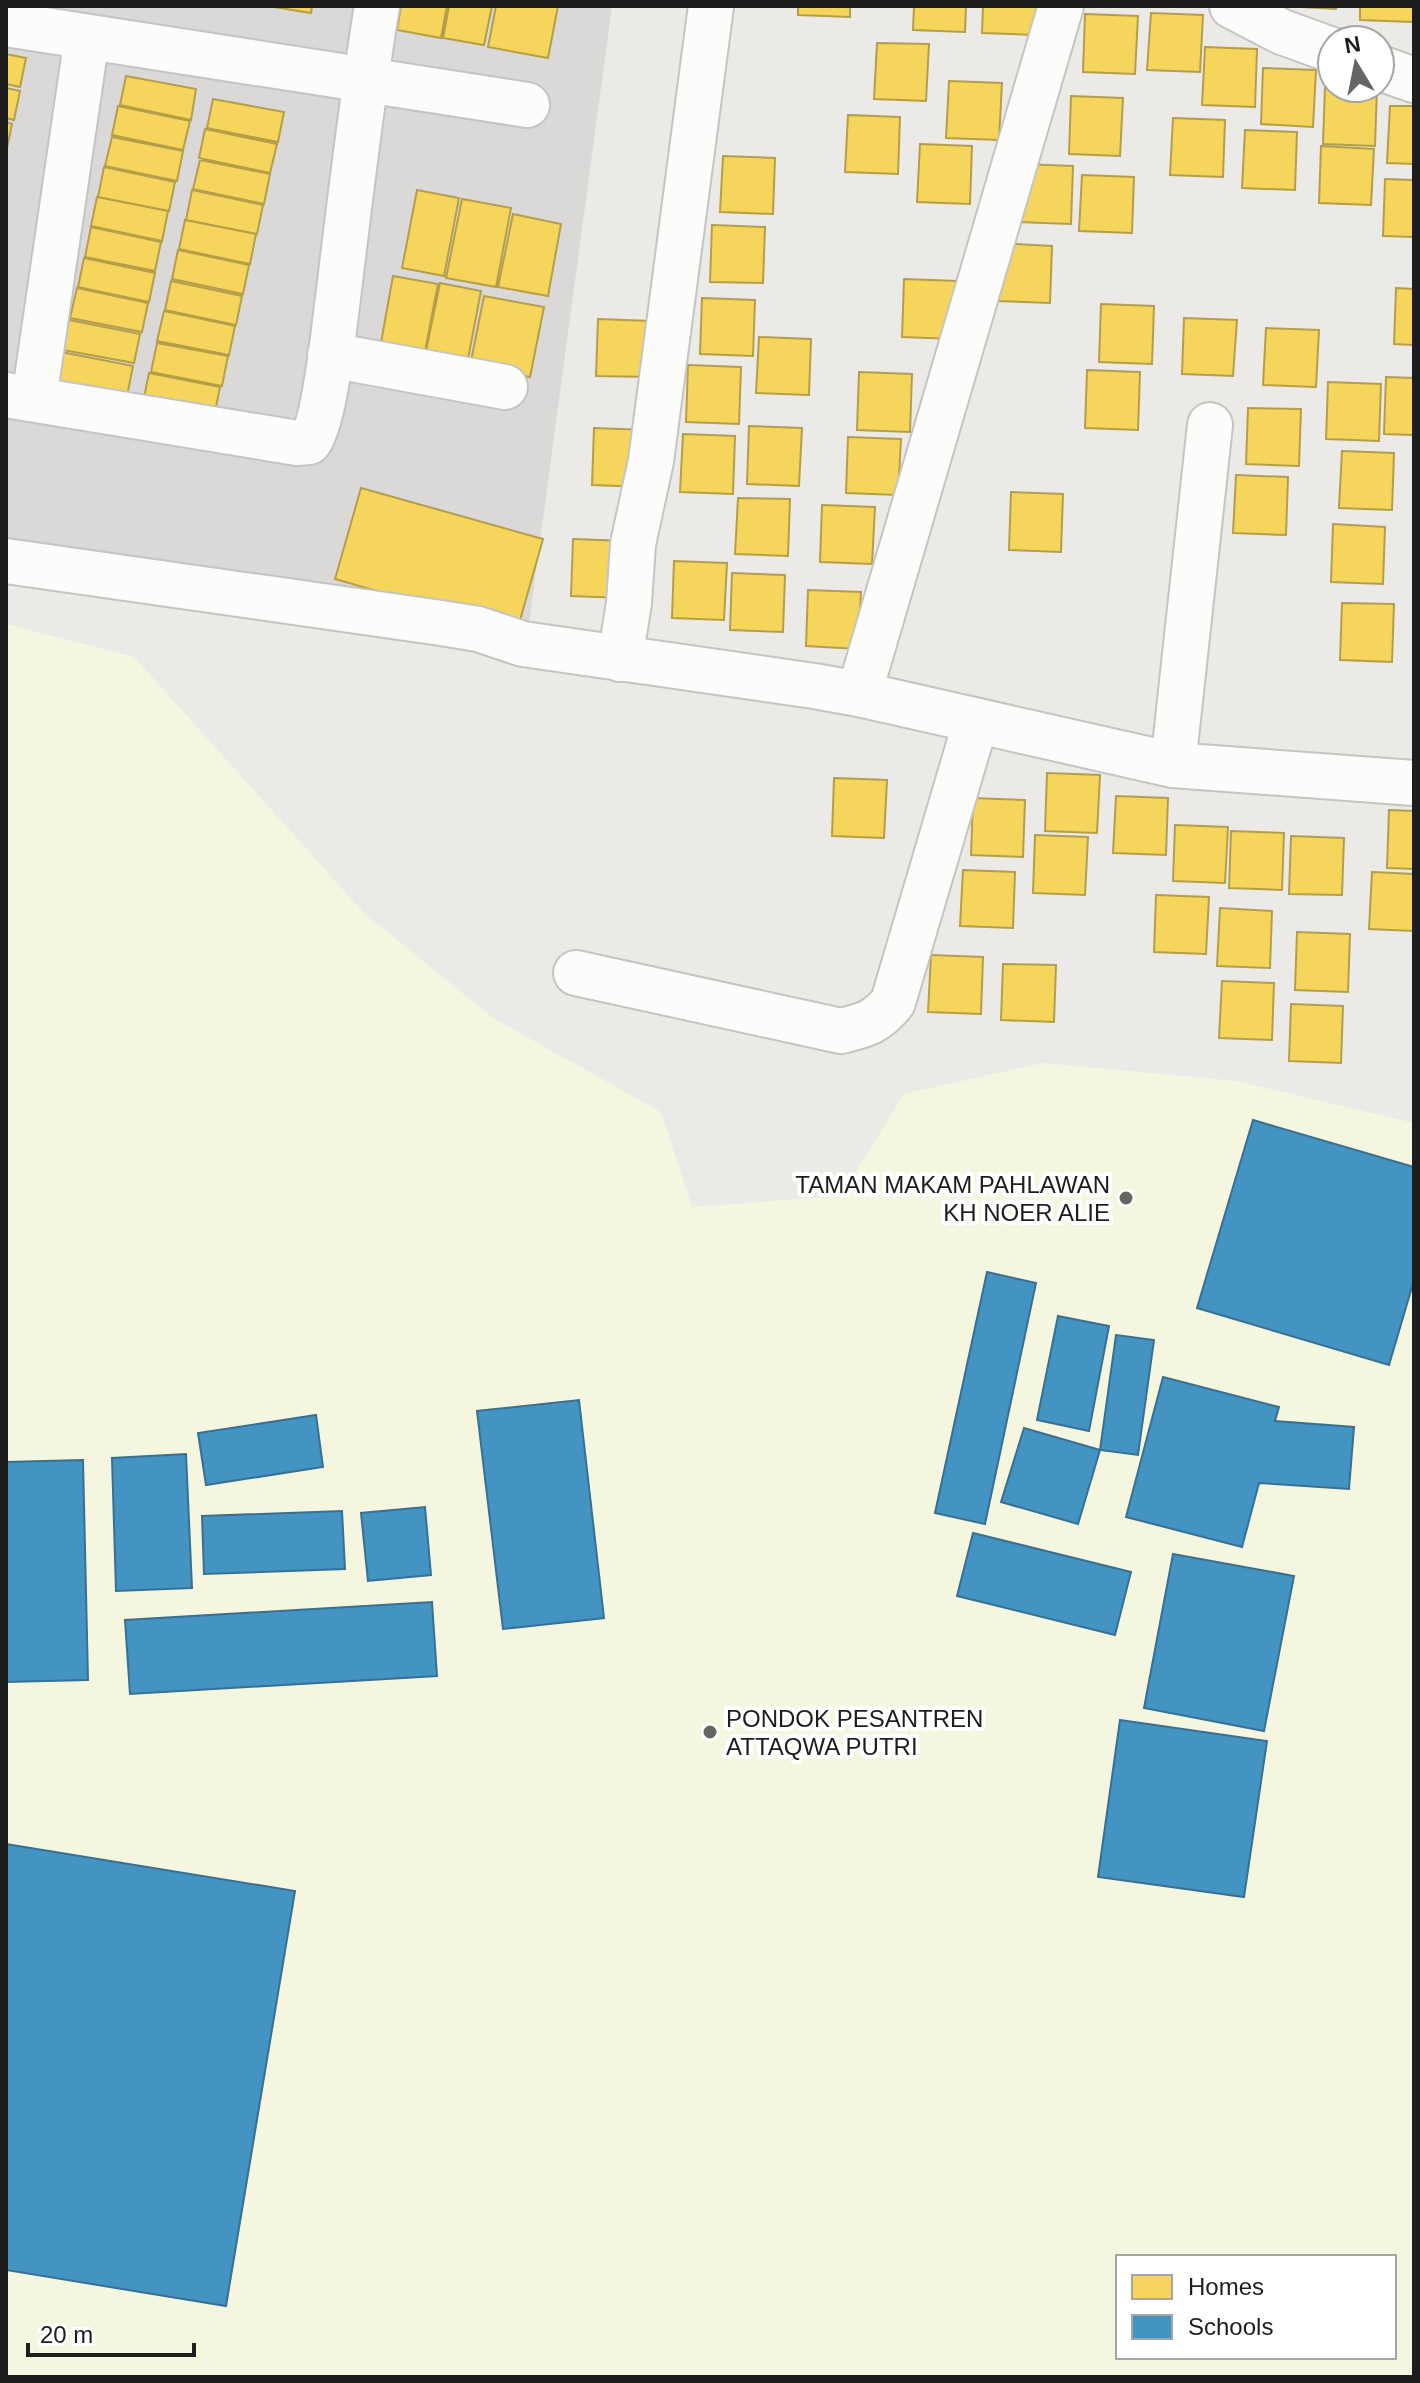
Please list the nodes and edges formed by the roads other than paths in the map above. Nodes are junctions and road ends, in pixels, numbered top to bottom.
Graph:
1 (377, 6) edge
2 (711, 6) edge
3 (1061, 6) edge
4 (1232, 6) edge
5 (6, 24) edge
6 (87, 37) junction
7 (1316, 44) edge
8 (365, 79) junction
9 (527, 105) dead end
10 (330, 355) junction
11 (505, 387) dead end
12 (20, 397) edge
13 (1210, 425) dead end
14 (6, 561) edge
15 (620, 659) junction
16 (859, 694) junction
17 (976, 721) junction
18 (1173, 765) junction
19 (1414, 783) edge
20 (576, 973) dead end

1 - 8 street
2 - 15 street
3 - 16 street
4 - 7 street
5 - 6 street
6 - 8 street
6 - 12 street
8 - 9 street
8 - 10 street
10 - 11 street
10 - 12 street
13 - 18 street
14 - 15 street
15 - 16 street
16 - 17 street
17 - 18 street
17 - 20 street
18 - 19 street

